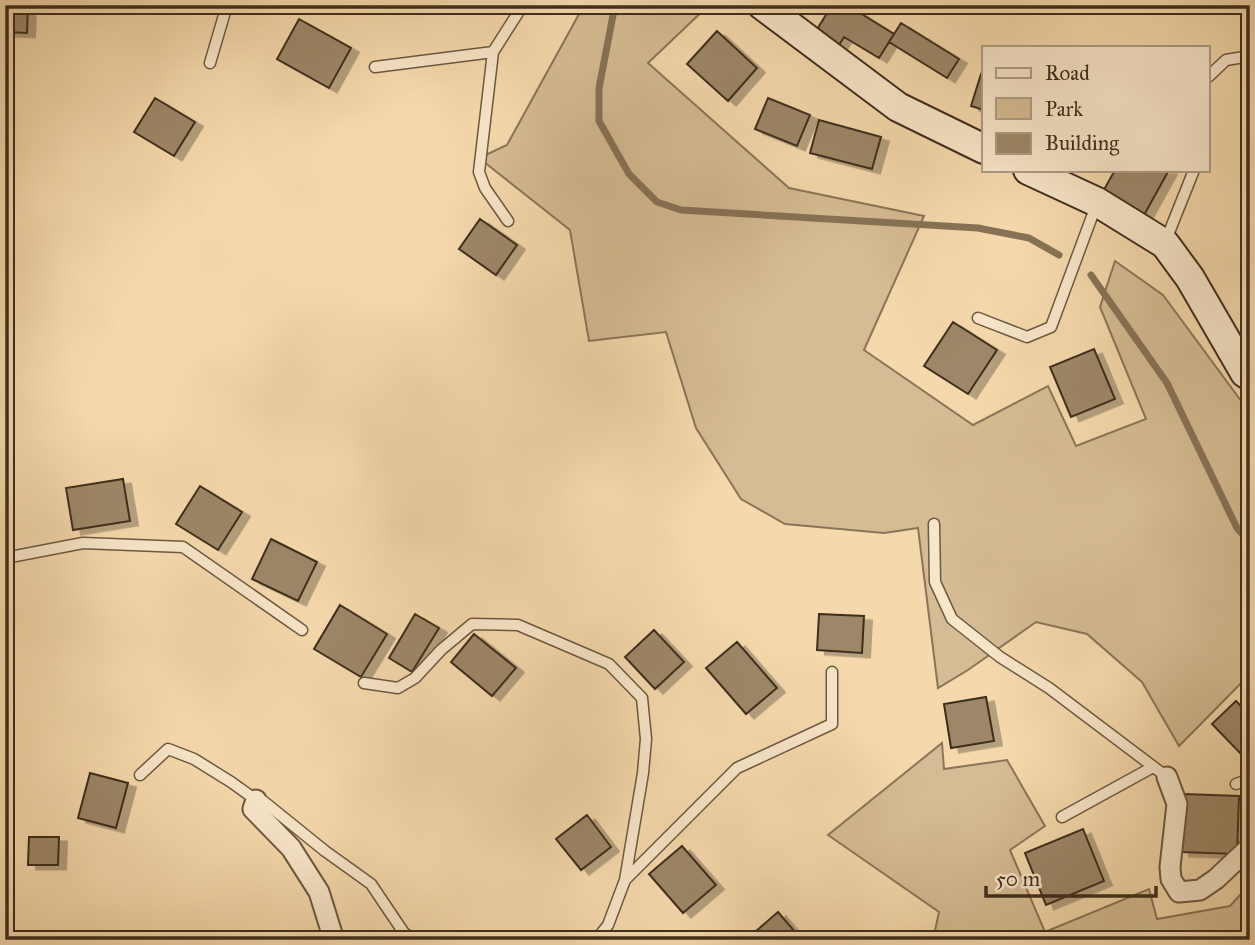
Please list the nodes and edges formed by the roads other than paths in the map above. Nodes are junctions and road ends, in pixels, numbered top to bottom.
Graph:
1 (227, 5) edge
2 (523, 5) edge
3 (762, 5) edge
4 (493, 52) junction
5 (1250, 56) edge
6 (210, 63) dead end
7 (375, 66) dead end
8 (1210, 75) edge
9 (982, 148) edge
10 (1032, 172) edge
11 (1193, 172) edge
12 (1097, 202) junction
13 (508, 221) dead end
14 (1164, 244) junction
15 (978, 318) dead end
16 (1250, 376) edge
17 (934, 524) dead end
18 (5, 558) edge
19 (302, 630) dead end
20 (832, 672) dead end
21 (364, 682) dead end
22 (1160, 772) junction
23 (140, 775) dead end
24 (1250, 779) edge
25 (1236, 784) dead end
26 (256, 800) junction
27 (1062, 817) dead end
28 (1250, 847) edge
29 (625, 880) junction
30 (334, 940) edge
31 (416, 940) edge
32 (596, 940) edge

1 - 6 lane
2 - 4 lane
3 - 9 street
4 - 7 lane
4 - 13 lane
5 - 8 lane
10 - 12 street
11 - 14 lane
12 - 14 street
12 - 15 lane
14 - 16 street
17 - 22 lane
18 - 19 lane
20 - 29 lane
21 - 29 lane
22 - 27 lane
22 - 28 street
23 - 26 lane
24 - 25 lane
26 - 30 street
26 - 31 lane
29 - 32 lane

